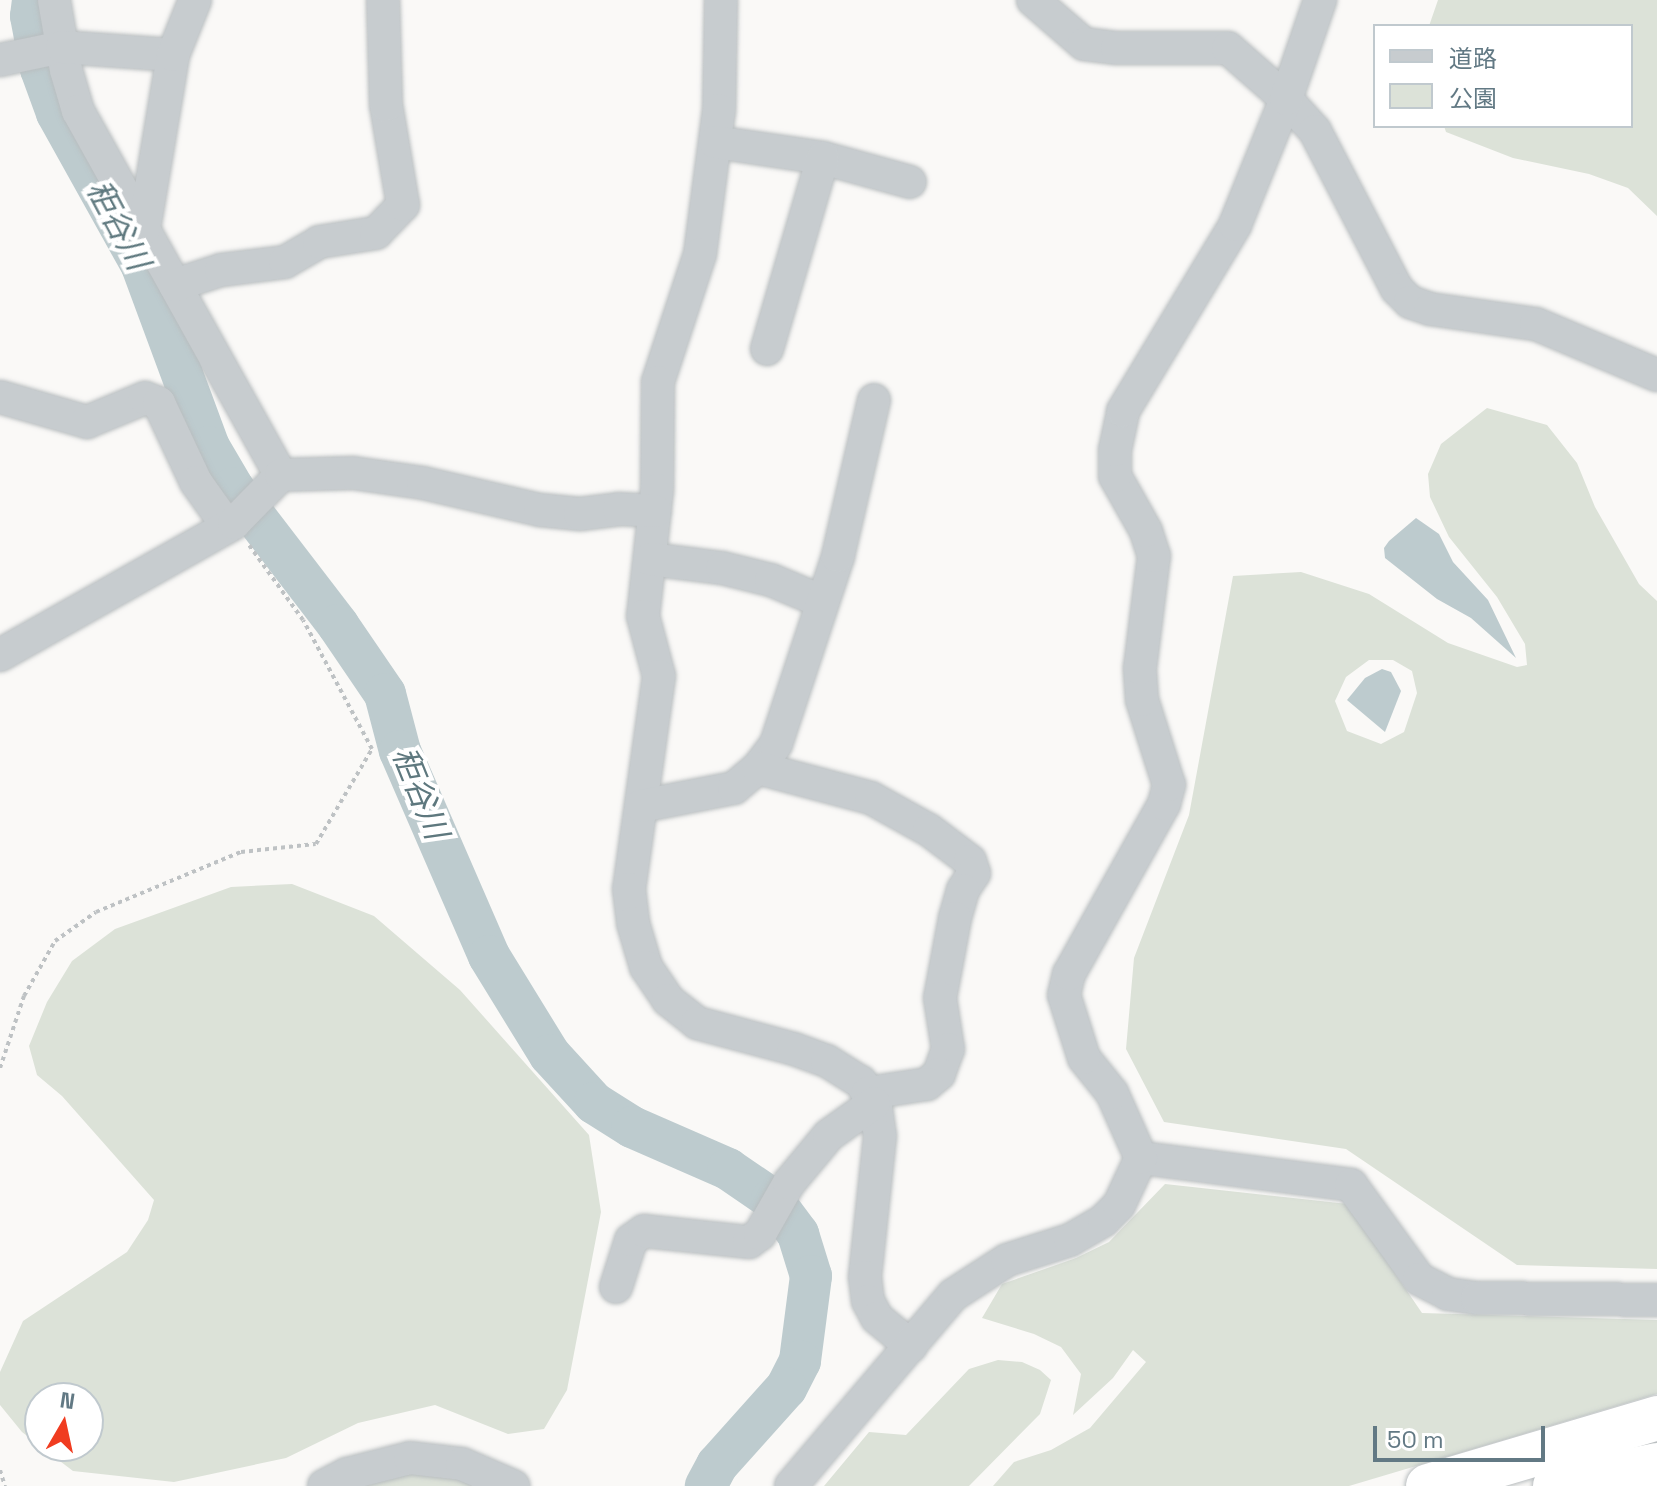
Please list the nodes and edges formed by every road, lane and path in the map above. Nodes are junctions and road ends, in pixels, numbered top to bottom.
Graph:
1 (54, 0) edge
2 (195, 0) edge
3 (383, 0) edge
4 (721, 0) edge
5 (1033, 0) edge
6 (1320, 0) edge
7 (62, 47) junction
8 (173, 55) junction
9 (9, 59) edge
10 (1286, 99) junction
11 (715, 142) junction
12 (823, 158) junction
13 (910, 182) dead end
14 (144, 229) junction
15 (175, 285) junction
16 (767, 349) dead end
17 (1657, 375) edge
18 (0, 397) edge
19 (874, 400) dead end
20 (281, 475) junction
21 (655, 511) junction
22 (231, 525) junction
23 (650, 559) junction
24 (823, 602) junction
25 (0, 655) edge
26 (758, 768) junction
27 (641, 806) junction
28 (0, 1068) edge
29 (871, 1098) junction
30 (1141, 1158) junction
31 (616, 1287) dead end
32 (1657, 1300) edge
33 (911, 1346) junction
34 (1657, 1418) edge
35 (1657, 1465) edge
36 (0, 1470) edge
37 (5, 1486) edge
38 (324, 1486) edge
39 (513, 1486) edge
40 (791, 1486) edge
41 (1428, 1486) edge
42 (1555, 1486) edge

1 - 7 street
2 - 8 street
3 - 15 street
4 - 11 street
5 - 10 street
6 - 10 street
7 - 8 street
7 - 9 street
7 - 14 street
8 - 14 street
10 - 17 street
10 - 30 street
11 - 12 street
11 - 21 street
12 - 13 street
12 - 16 street
14 - 15 street
15 - 20 street
18 - 22 street
19 - 24 street
20 - 21 street
20 - 22 street
21 - 23 street
22 - 25 street
22 - 28 path
23 - 24 street
23 - 27 street
24 - 26 street
26 - 27 street
26 - 29 street
27 - 29 street
29 - 31 street
29 - 33 street
30 - 32 street
30 - 33 street
33 - 40 street
34 - 41 highway
35 - 42 highway
36 - 37 path
38 - 39 street

